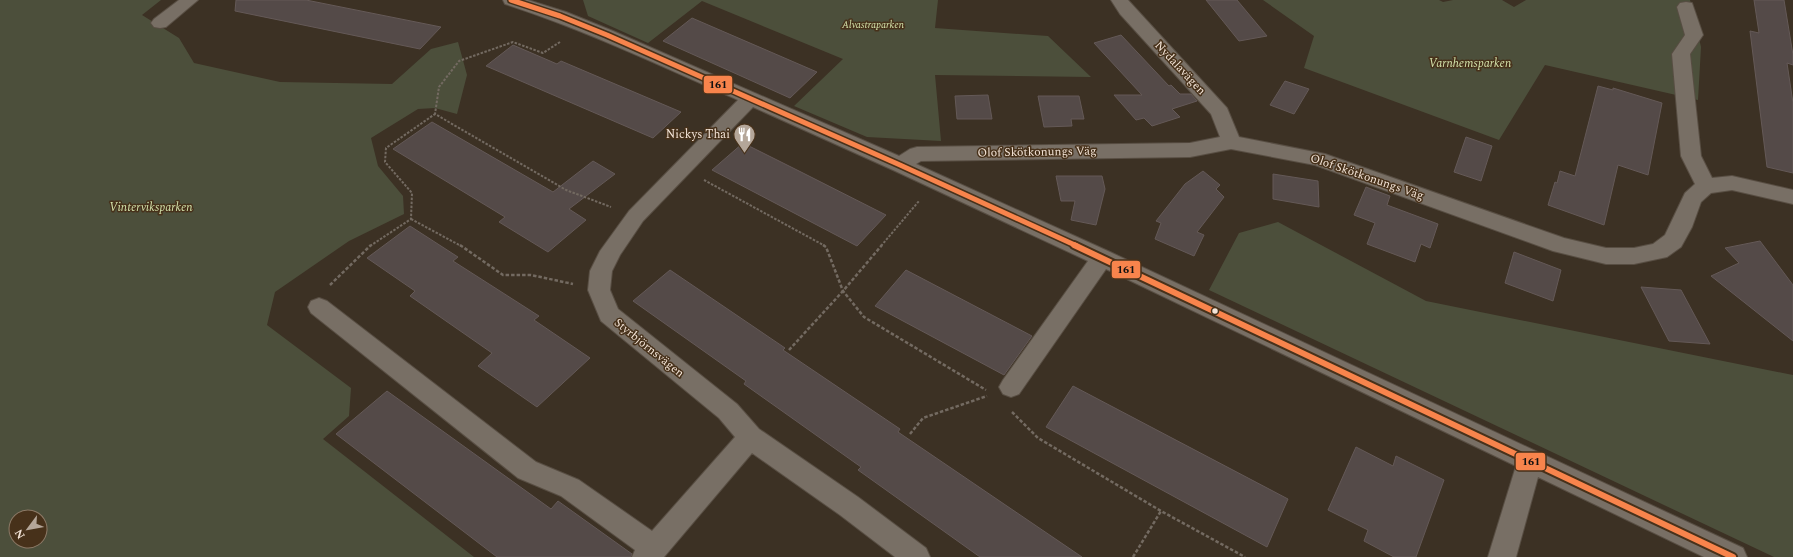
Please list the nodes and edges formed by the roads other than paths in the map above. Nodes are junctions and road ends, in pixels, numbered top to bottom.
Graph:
1 (190, 0) edge
2 (511, 0) edge
3 (1119, 0) edge
4 (1686, 6) dead end
5 (563, 8) edge
6 (160, 23) dead end
7 (750, 99) junction
8 (1231, 142) junction
9 (900, 165) junction
10 (1706, 186) junction
11 (1793, 197) edge
12 (1102, 258) junction
13 (320, 307) road end
14 (1002, 390) road end
15 (750, 437) junction
16 (1530, 461) junction
17 (650, 552) edge
18 (916, 557) edge
19 (1502, 557) edge
20 (1733, 557) edge

1 - 6 street
2 - 5 street
3 - 8 street, Nydalavägen
4 - 10 street
5 - 7 street
7 - 9 street
7 - 15 street, Styrbjörnsvägen
8 - 9 street, Olof Skötkonungs Väg
8 - 10 street, Olof Skötkonungs Väg
9 - 12 street
10 - 11 street
12 - 14 street
12 - 16 street
13 - 17 street
15 - 17 street
15 - 18 street, Styrbjörnsvägen
16 - 19 street
16 - 20 street

